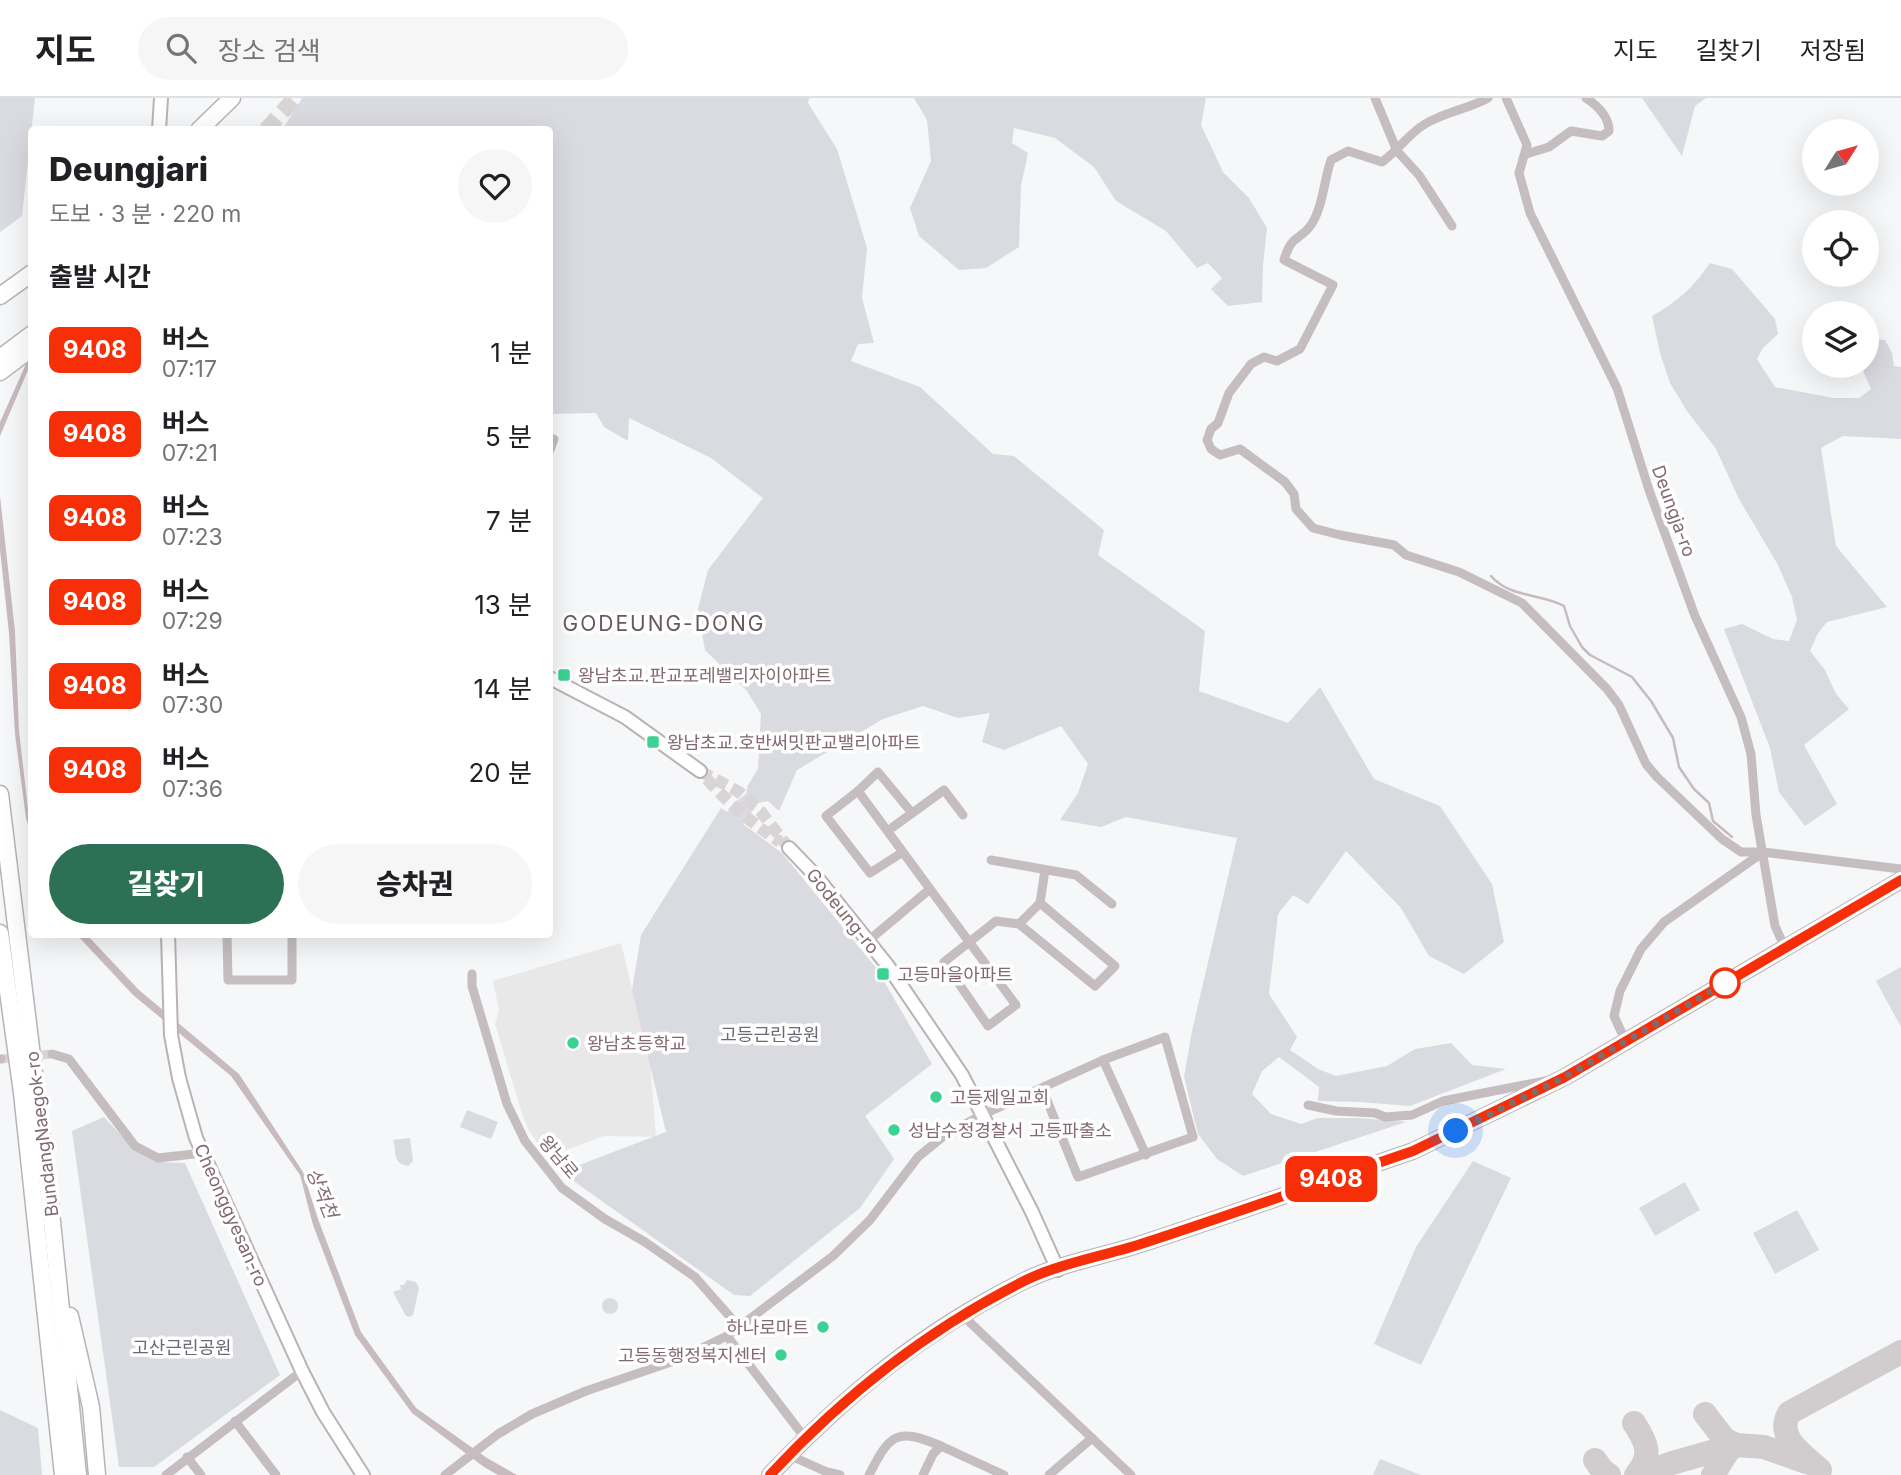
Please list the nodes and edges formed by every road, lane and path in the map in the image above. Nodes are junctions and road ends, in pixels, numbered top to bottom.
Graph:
1 (161, 98) edge
2 (1375, 98) edge
3 (1488, 98) edge
4 (1507, 98) edge
5 (1586, 98) edge
6 (227, 104) edge
7 (159, 126) edge
8 (203, 126) edge
9 (1397, 151) junction
10 (1526, 155) junction
11 (1452, 226) dead end
12 (28, 275) edge
13 (0, 296) edge
14 (28, 337) edge
15 (28, 351) edge
16 (0, 358) edge
17 (28, 363) edge
18 (0, 372) edge
19 (0, 384) edge
20 (553, 680) edge
21 (700, 771) tunnel mouth
22 (858, 791) junction
23 (0, 794) edge
24 (912, 813) junction
25 (963, 815) dead end
26 (893, 827) dead end
27 (789, 848) tunnel mouth
28 (903, 852) junction
29 (1763, 852) junction
30 (991, 860) dead end
31 (1901, 869) edge
32 (1045, 870) junction
33 (1901, 880) edge
34 (930, 890) junction
35 (1040, 903) junction
36 (1111, 904) dead end
37 (1019, 924) junction
38 (0, 933) edge
39 (168, 938) edge
40 (227, 938) edge
41 (292, 938) edge
42 (868, 940) junction
43 (970, 942) junction
44 (1785, 948) junction
45 (472, 974) dead end
46 (1626, 1042) junction
47 (52, 1054) tunnel mouth
48 (1103, 1060) junction
49 (1565, 1077) junction
50 (1042, 1088) junction
51 (1308, 1105) dead end
52 (982, 1115) junction
53 (203, 1153) junction
54 (1146, 1155) junction
55 (48, 1254) junction
56 (1058, 1269) junction
57 (961, 1314) junction
58 (740, 1327) junction
59 (727, 1336) junction
60 (302, 1371) junction
61 (235, 1421) junction
62 (805, 1438) junction
63 (1092, 1438) junction
64 (941, 1446) junction
65 (789, 1455) junction
66 (187, 1457) junction
67 (55, 1475) edge
68 (63, 1475) edge
69 (78, 1475) edge
70 (97, 1475) edge
71 (166, 1475) edge
72 (201, 1475) edge
73 (276, 1475) edge
74 (363, 1475) edge
75 (445, 1475) edge
76 (770, 1475) edge
77 (840, 1475) edge
78 (869, 1475) edge
79 (923, 1475) edge
80 (1004, 1475) edge
81 (1049, 1475) edge
82 (1132, 1475) edge

1 - 7 street
2 - 9 street
3 - 9 street
4 - 10 street, Deungja-ro
5 - 10 street
6 - 8 highway
9 - 11 street
9 - 29 street
10 - 29 street, Deungja-ro
12 - 13 highway
14 - 16 highway
15 - 18 highway
17 - 19 highway
20 - 21 street
22 - 24 street
22 - 28 street
22 - 28 street
23 - 55 highway, BundangNaegok-ro
24 - 25 street
24 - 26 street
27 - 42 street, Godeung-ro
28 - 34 street
29 - 31 street
29 - 44 street, Deungja-ro
29 - 46 street
30 - 32 street
32 - 35 street
32 - 36 street
33 - 44 main road
34 - 42 street
34 - 43 street
35 - 37 street
35 - 37 street
37 - 43 street
38 - 55 highway, BundangNaegok-ro
39 - 53 street, Cheonggyesan-ro
40 - 41 street
42 - 52 street, Godeung-ro
43 - 43 street
44 - 46 main road
45 - 58 street, 왕남로
46 - 49 main road
47 - 53 street
48 - 50 street
48 - 54 street
48 - 54 street
49 - 51 street
49 - 56 main road
50 - 52 street
50 - 54 street
52 - 56 street, Godeung-ro
52 - 58 street
53 - 60 street, Cheonggyesan-ro
55 - 67 highway
55 - 68 highway, BundangNaegok-ro
55 - 69 highway, BundangNaegok-ro
55 - 70 highway
56 - 57 main road
57 - 62 main road
57 - 63 street
58 - 59 street
59 - 62 street
59 - 75 street
60 - 61 street
60 - 74 street, Cheonggyesan-ro
61 - 66 street
61 - 73 street
62 - 65 main road
63 - 81 street
63 - 82 street
64 - 78 street
64 - 79 street
64 - 80 street
65 - 76 main road
65 - 77 street
66 - 71 street
66 - 72 street

